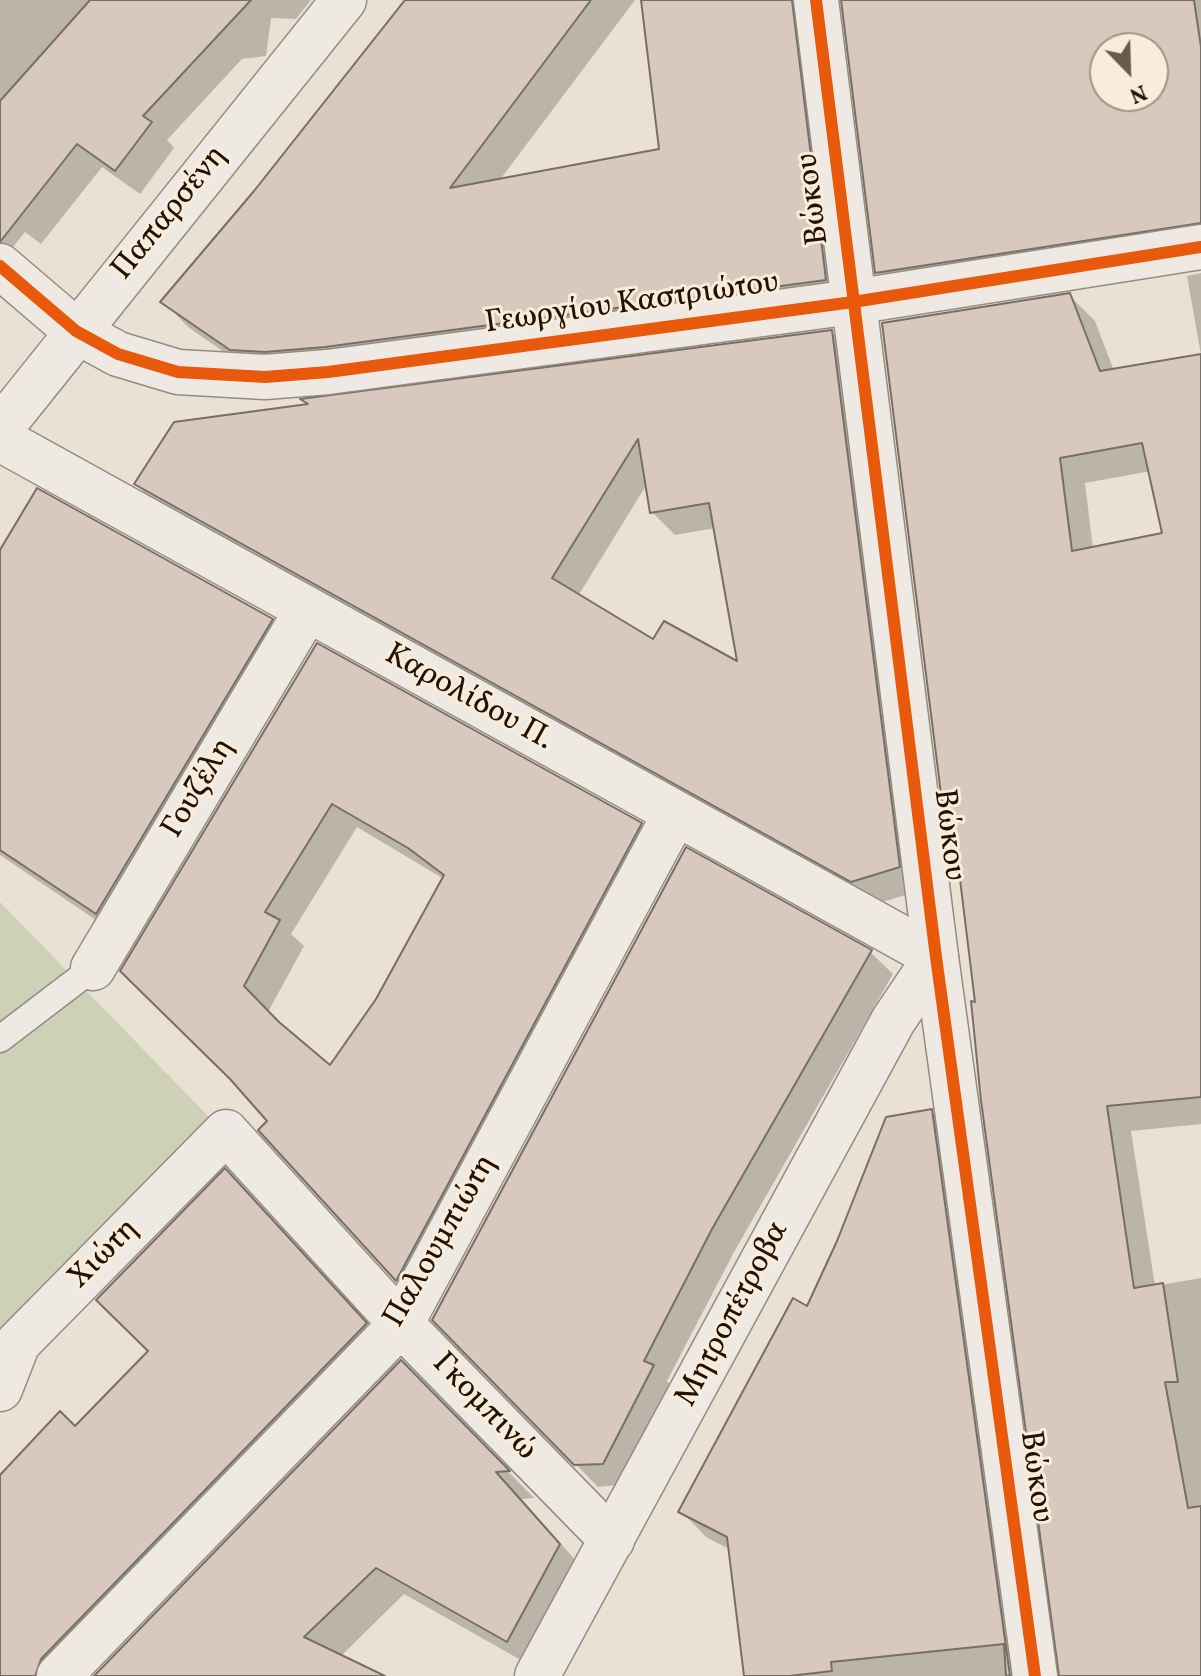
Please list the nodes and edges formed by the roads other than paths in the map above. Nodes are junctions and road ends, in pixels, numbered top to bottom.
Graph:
1 (344, 0) edge
2 (816, 0) edge
3 (1201, 247) edge
4 (0, 266) edge
5 (853, 302) junction
6 (76, 331) junction
7 (0, 429) edge
8 (0, 439) edge
9 (307, 610) junction
10 (675, 814) junction
11 (936, 957) junction
12 (93, 968) joint
13 (0, 1039) edge
14 (226, 1132) joint
15 (401, 1324) junction
16 (0, 1389) edge
17 (612, 1540) junction
18 (59, 1676) edge
19 (537, 1676) edge
20 (1035, 1676) edge

1 - 6 street, Παπαρσένη
2 - 5 street, Βώκου
3 - 5 street, Γεωργίου Καστριώτου
4 - 6 street, Γεωργίου Καστριώτου
5 - 6 street, Γεωργίου Καστριώτου
5 - 11 street, Βώκου
6 - 7 street, Παπαρσένη
8 - 9 street, Καρολίδου Π.
9 - 10 street, Καρολίδου Π.
9 - 12 street, Γουζέλη
10 - 11 street, Καρολίδου Π.
10 - 15 street, Παλουμπιώτη
11 - 17 street, Μητροπέτροβα
11 - 20 street, Βώκου
12 - 13 lane
14 - 15 street, Γκομπινώ
14 - 16 street, Χιώτη
15 - 17 street, Γκομπινώ
15 - 18 street, Παλουμπιώτη
17 - 19 street, Μητροπέτροβα

